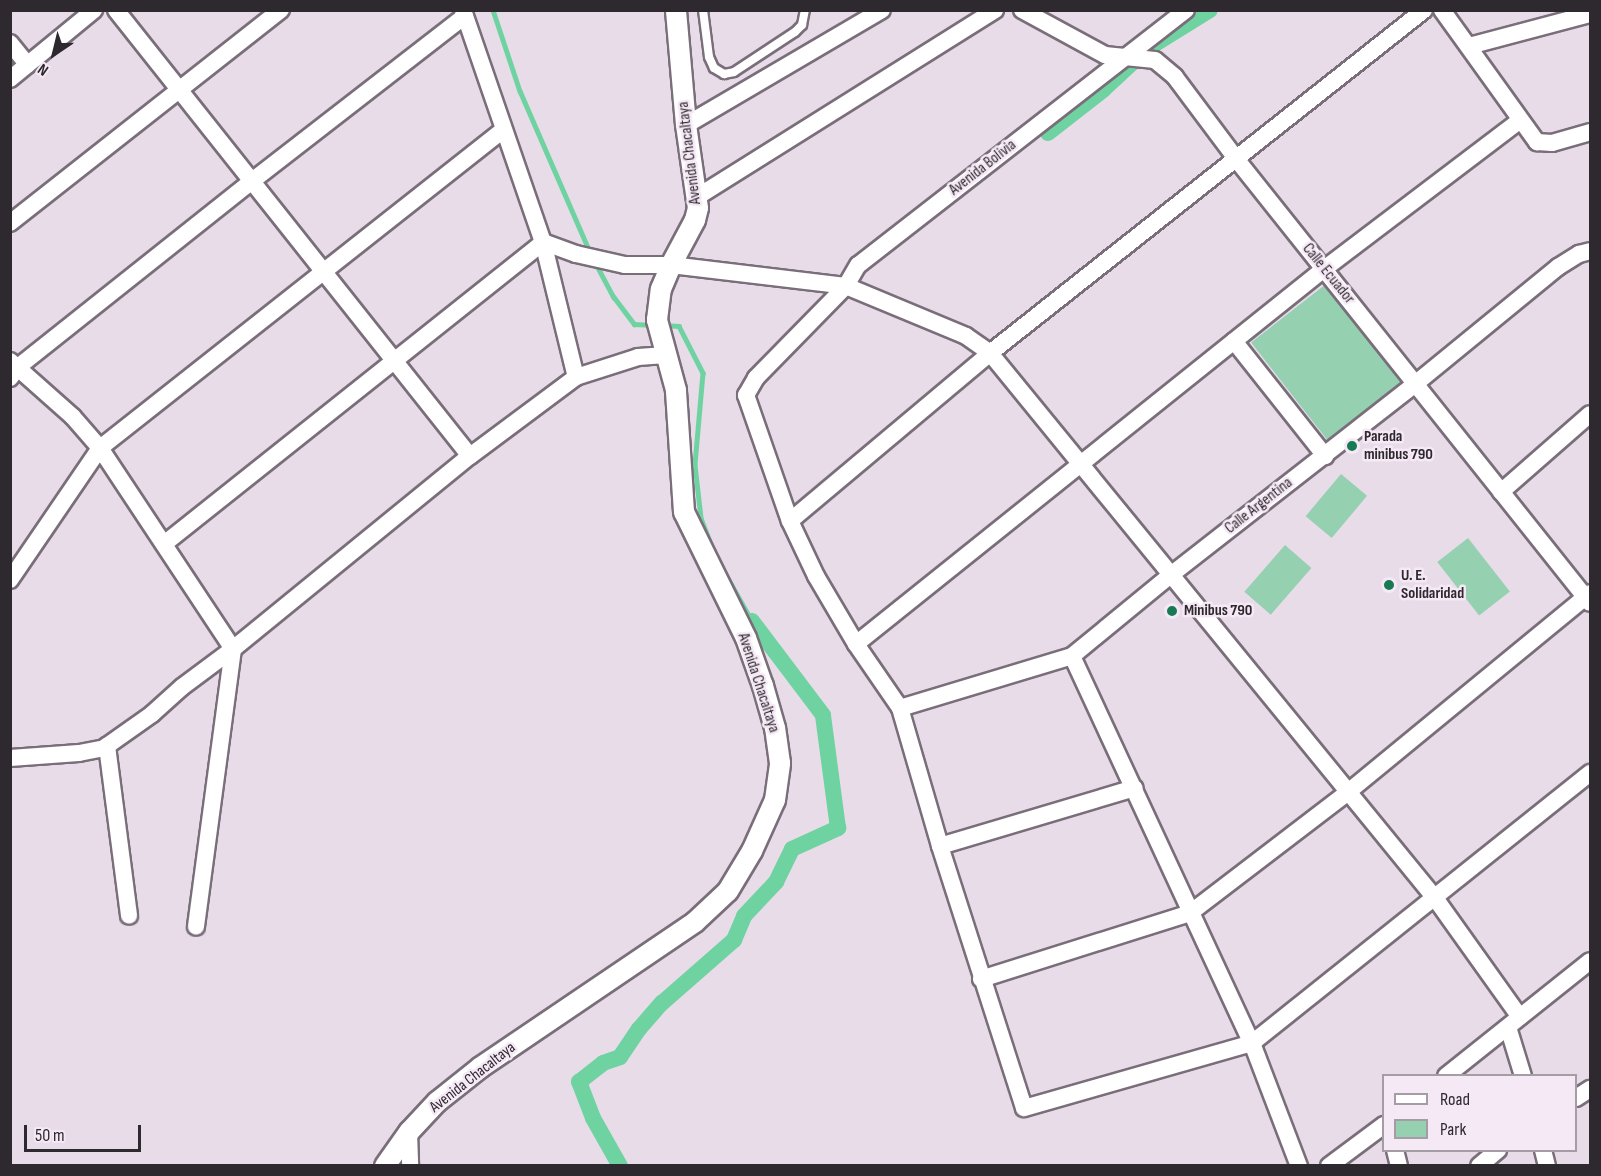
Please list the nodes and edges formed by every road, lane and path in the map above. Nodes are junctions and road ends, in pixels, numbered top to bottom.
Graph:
1 (94, 10) edge
2 (116, 10) edge
3 (281, 10) edge
4 (676, 10) edge
5 (703, 10) edge
6 (805, 10) edge
7 (882, 10) edge
8 (995, 10) edge
9 (1022, 10) edge
10 (1186, 10) edge
11 (1425, 10) edge
12 (1442, 10) edge
13 (464, 13) edge
14 (1590, 14) edge
15 (10, 43) edge
16 (1469, 46) junction
17 (1126, 57) junction
18 (28, 65) junction
19 (10, 79) edge
20 (180, 90) junction
21 (1519, 122) junction
22 (686, 125) junction
23 (503, 130) junction
24 (1590, 132) edge
25 (1237, 160) junction
26 (252, 181) junction
27 (698, 197) junction
28 (10, 223) edge
29 (543, 242) junction
30 (1590, 251) edge
31 (671, 265) junction
32 (1323, 269) junction
33 (325, 272) junction
34 (846, 286) junction
35 (1234, 341) junction
36 (990, 353) junction
37 (666, 354) junction
38 (394, 363) junction
39 (13, 369) edge
40 (576, 377) junction
41 (1415, 384) junction
42 (1590, 414) edge
43 (100, 448) junction
44 (470, 456) junction
45 (1324, 456) junction
46 (1081, 464) junction
47 (1501, 492) junction
48 (790, 520) junction
49 (164, 544) junction
50 (1172, 573) junction
51 (10, 580) edge
52 (1589, 597) edge
53 (856, 644) junction
54 (233, 649) junction
55 (1072, 656) junction
56 (900, 708) junction
57 (107, 746) junction
58 (10, 758) edge
59 (1590, 773) edge
60 (1135, 788) junction
61 (1348, 792) junction
62 (940, 846) junction
63 (1435, 898) junction
64 (1190, 913) junction
65 (129, 916) dead end
66 (196, 927) dead end
67 (1590, 961) edge
68 (981, 979) junction
69 (1514, 1022) junction
70 (1252, 1043) junction
71 (1449, 1074) edge
72 (1523, 1074) edge
73 (1590, 1089) edge
74 (1577, 1097) edge
75 (1382, 1126) edge
76 (409, 1132) junction
77 (1496, 1152) edge
78 (385, 1166) edge
79 (410, 1166) edge
80 (1299, 1166) edge
81 (1329, 1166) edge
82 (1479, 1166) edge

1 - 18 street
2 - 20 street
3 - 20 street
4 - 22 street, Avenida Chacaltaya
5 - 6 lane
7 - 22 street
8 - 27 street
9 - 17 street, Calle Ecuador
10 - 17 street, Avenida Bolivia
11 - 25 street
12 - 16 street
13 - 23 street
13 - 26 street
14 - 16 street
15 - 18 street
16 - 21 street
17 - 25 street, Calle Ecuador
17 - 34 street, Avenida Bolivia
18 - 19 street
20 - 26 street
20 - 28 street
21 - 24 street
21 - 32 street
22 - 27 street, Avenida Chacaltaya
23 - 29 street
23 - 33 street
25 - 32 street, Calle Ecuador
25 - 36 street
26 - 33 street
26 - 39 street
27 - 31 street, Avenida Chacaltaya
29 - 31 street
29 - 38 street
29 - 40 street
30 - 41 street, Calle Argentina
31 - 34 street
31 - 37 street, Avenida Chacaltaya
32 - 35 street
32 - 41 street, Calle Ecuador
33 - 38 street
33 - 43 street
34 - 36 street
34 - 48 street, Avenida Bolivia
35 - 45 street
35 - 46 street
36 - 46 street
36 - 48 street
37 - 40 street
37 - 76 street, Avenida Chacaltaya
38 - 44 street
38 - 49 street
39 - 43 street
40 - 44 street
41 - 45 street, Calle Argentina
41 - 47 street, Calle Ecuador
42 - 47 street
43 - 49 street
43 - 51 street
44 - 54 street
45 - 50 street, Calle Argentina
46 - 50 street
46 - 53 street
47 - 52 street, Calle Ecuador
48 - 53 street
49 - 54 street
50 - 55 street, Calle Argentina
50 - 61 street
52 - 61 street
53 - 56 street
54 - 57 street
54 - 66 street
55 - 56 street, Calle Argentina
55 - 60 street
56 - 62 street
57 - 58 street
57 - 65 street
59 - 63 street
60 - 62 street
60 - 64 street
61 - 63 street
61 - 64 street
62 - 68 street
63 - 69 street
63 - 70 street
64 - 68 street
64 - 70 street
67 - 69 street
68 - 70 street
69 - 71 street
69 - 72 street
70 - 80 street
73 - 74 street
75 - 81 street
76 - 78 street, Avenida Chacaltaya
76 - 79 street
77 - 82 street

